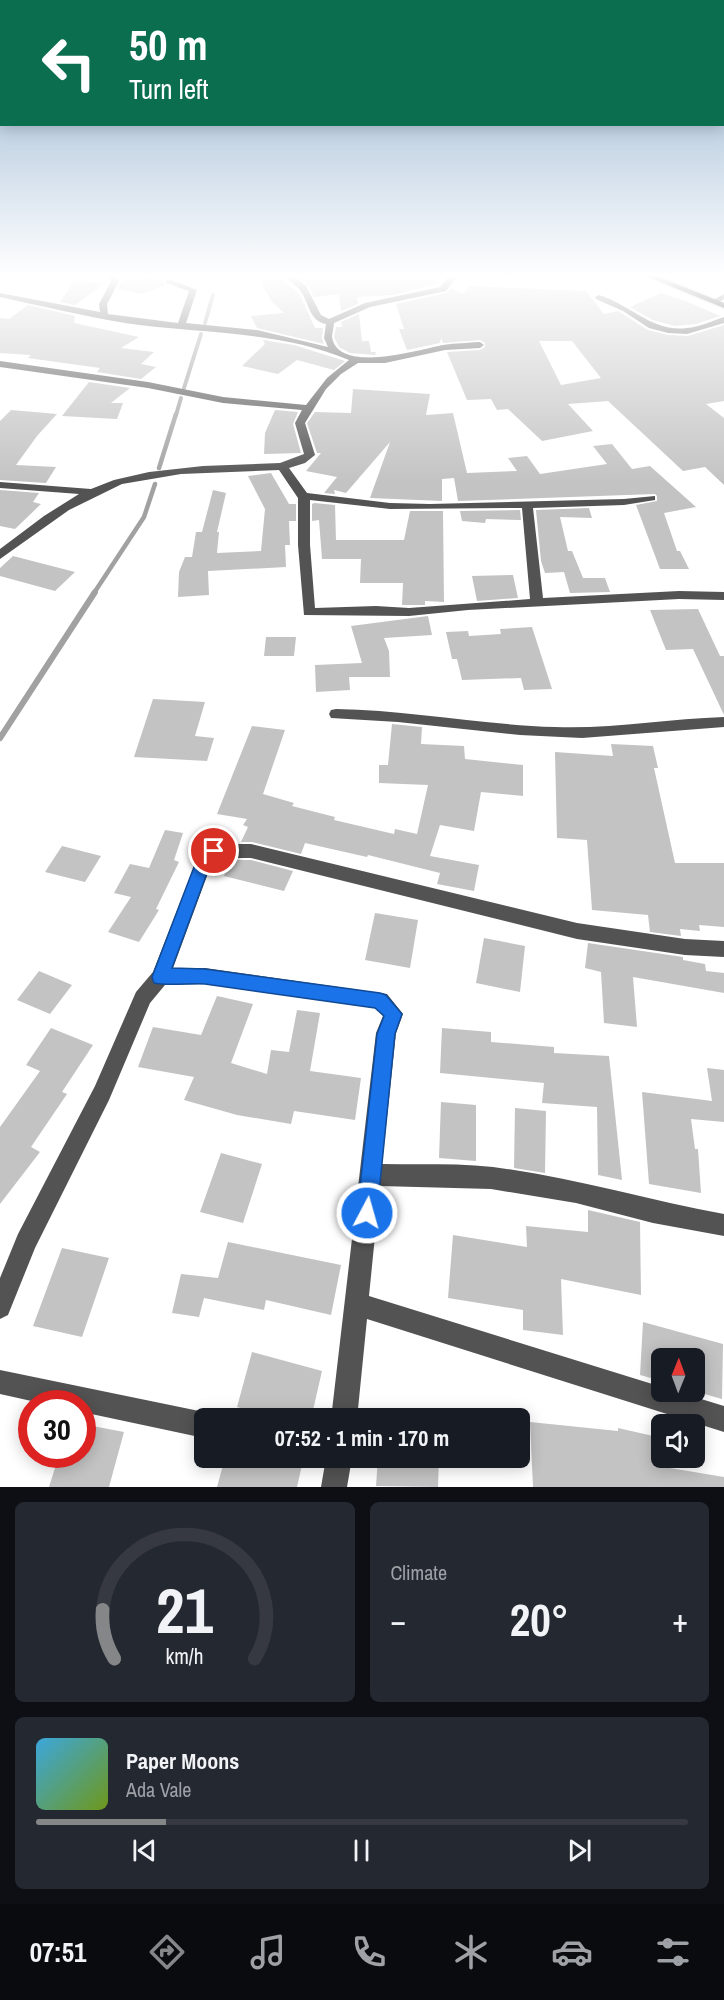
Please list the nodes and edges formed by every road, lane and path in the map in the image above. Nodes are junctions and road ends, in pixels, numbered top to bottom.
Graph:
1 (306, 344) edge
2 (331, 344) edge
3 (480, 345) dead end
4 (335, 351) junction
5 (356, 360) junction
6 (0, 364) edge
7 (308, 408) junction
8 (282, 466) junction
9 (0, 485) edge
10 (90, 492) junction
11 (302, 496) junction
12 (651, 498) dead end
13 (527, 504) junction
14 (0, 555) edge
15 (724, 596) edge
16 (537, 603) junction
17 (336, 714) dead end
18 (724, 722) edge
19 (724, 949) edge
20 (160, 977) junction
21 (372, 1175) junction
22 (724, 1230) edge
23 (357, 1304) junction
24 (0, 1307) edge
25 (0, 1382) edge
26 (345, 1408) edge
27 (724, 1419) edge
28 (194, 1423) edge
29 (337, 1468) edge
30 (334, 1487) edge

1 - 4 street
2 - 4 street
3 - 5 street
4 - 5 street
5 - 7 street
6 - 7 street
7 - 8 street
8 - 10 street
8 - 11 street
9 - 10 street
10 - 14 street
11 - 13 street
11 - 16 street
12 - 13 street
13 - 16 street
15 - 16 street
17 - 18 street
19 - 20 street
20 - 21 street
20 - 24 street
21 - 22 street
21 - 23 street
23 - 26 street
23 - 27 street
25 - 28 street
29 - 30 street

